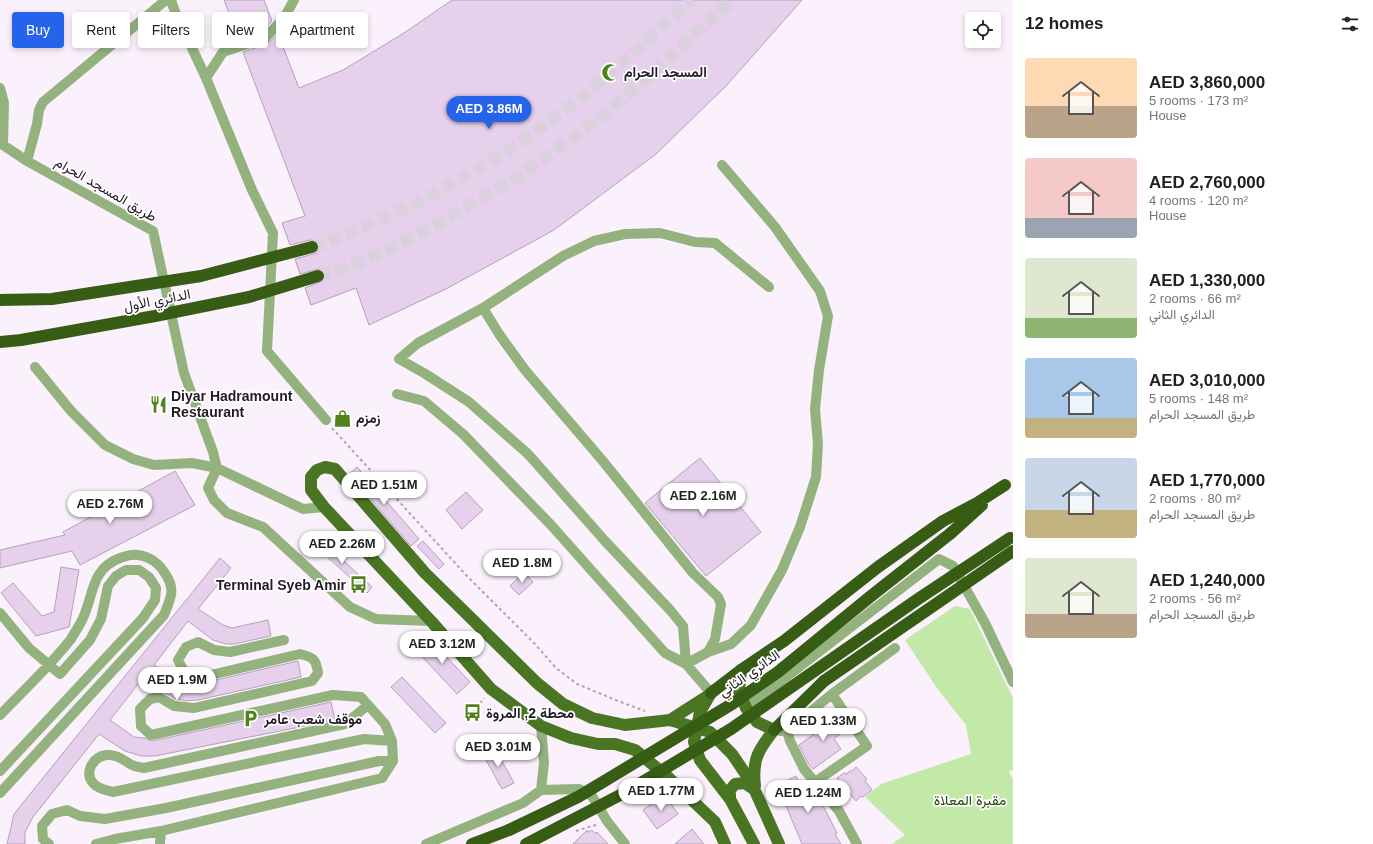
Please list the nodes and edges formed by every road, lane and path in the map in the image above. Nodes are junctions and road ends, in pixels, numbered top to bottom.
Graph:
1 (166, 0) edge
2 (171, 0) edge
3 (294, 0) edge
4 (206, 78) junction
5 (0, 88) edge
6 (2, 144) edge
7 (27, 161) junction
8 (722, 165) dead end
9 (312, 247) tunnel mouth
10 (318, 276) tunnel mouth
11 (769, 287) dead end
12 (0, 300) edge
13 (483, 308) junction
14 (0, 342) edge
15 (35, 367) dead end
16 (397, 394) dead end
17 (326, 420) joint
18 (217, 468) junction
19 (1009, 482) edge
20 (324, 507) junction
21 (1012, 538) edge
22 (1013, 551) edge
23 (0, 613) edge
24 (431, 621) junction
25 (284, 640) dead end
26 (895, 648) dead end
27 (708, 652) junction
28 (49, 664) junction
29 (686, 664) junction
30 (741, 670) junction
31 (1013, 682) edge
32 (491, 689) junction
33 (711, 693) junction
34 (832, 694) junction
35 (368, 705) junction
36 (746, 708) junction
37 (648, 712) dead end
38 (473, 713) dead end
39 (0, 715) edge
40 (670, 720) junction
41 (541, 726) junction
42 (697, 728) junction
43 (774, 730) junction
44 (787, 731) junction
45 (392, 741) junction
46 (393, 761) junction
47 (0, 771) edge
48 (815, 782) junction
49 (541, 790) junction
50 (755, 790) junction
51 (0, 792) edge
52 (730, 799) junction
53 (161, 831) junction
54 (49, 844) edge
55 (96, 844) edge
56 (160, 844) edge
57 (426, 844) edge
58 (472, 844) edge
59 (526, 844) edge
60 (625, 844) edge
61 (726, 844) edge
62 (754, 844) edge
63 (779, 844) edge
64 (857, 844) edge

1 - 7 street
2 - 4 street
3 - 4 street
4 - 17 street
5 - 6 street
6 - 7 street, طريق المسجد الحرام
7 - 18 street, طريق المسجد الحرام
8 - 27 street
9 - 12 highway, الدائري الأول, bridge
10 - 14 highway, الدائري الأول, bridge
11 - 13 street
13 - 27 street
13 - 29 street
15 - 18 street
16 - 29 street
17 - 37 path
18 - 20 street
18 - 24 street
19 - 30 highway
19 - 58 highway, الدائري الثاني, bridge
20 - 24 main road
20 - 40 main road
21 - 59 highway, bridge
22 - 43 highway, bridge
23 - 28 street
24 - 32 main road
25 - 35 street
26 - 34 street
27 - 29 street
28 - 39 street
28 - 47 street
28 - 51 street
29 - 33 street
30 - 33 highway
30 - 36 main road
31 - 36 street
32 - 38 path
32 - 41 main road
33 - 40 main road
33 - 42 main road
34 - 44 street
34 - 48 street
35 - 45 street
35 - 45 street
36 - 43 main road
40 - 42 main road
41 - 49 street
41 - 61 main road
42 - 50 main road
42 - 52 main road
43 - 44 street
43 - 50 main road
44 - 48 street
45 - 46 street
46 - 53 street
46 - 54 street
48 - 64 street
49 - 57 street
49 - 60 street
50 - 52 main road
50 - 63 main road
52 - 62 main road
53 - 55 street
53 - 56 street

